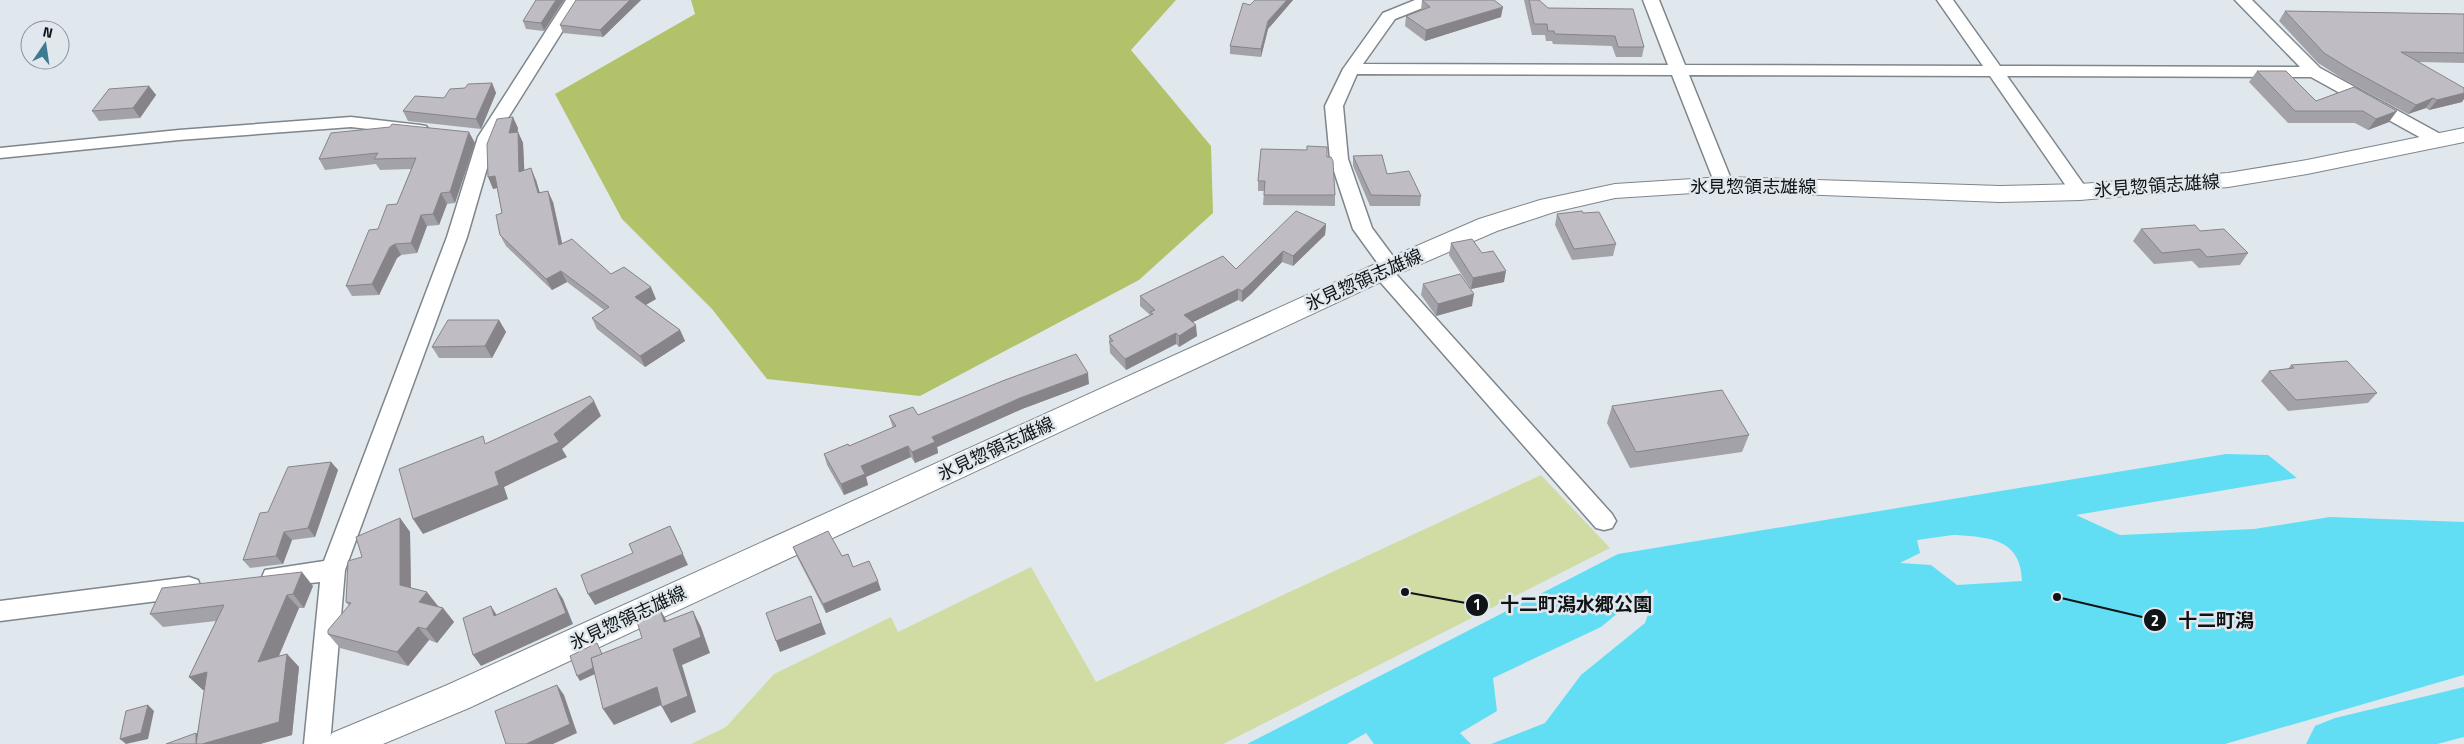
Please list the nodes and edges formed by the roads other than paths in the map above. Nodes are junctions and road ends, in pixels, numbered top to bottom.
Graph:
1 (574, 0) edge
2 (1429, 0) edge
3 (1651, 0) edge
4 (1945, 0) edge
5 (2243, 0) edge
6 (1352, 69) junction
7 (1678, 69) junction
8 (1995, 72) junction
9 (2314, 72) junction
10 (439, 132) edge
11 (477, 136) joint
12 (2451, 138) edge
13 (0, 154) edge
14 (1724, 184) junction
15 (2080, 192) junction
16 (1386, 269) junction
17 (1604, 521) dead end
18 (333, 570) junction
19 (254, 579) edge
20 (215, 584) edge
21 (0, 610) edge
22 (317, 744) edge
23 (344, 744) edge

1 - 11 street
2 - 6 street
3 - 7 street
4 - 8 street
5 - 9 street
6 - 7 street
6 - 16 street
7 - 8 street
7 - 14 street
8 - 9 street
8 - 15 street
9 - 12 street
10 - 13 street
11 - 18 street
12 - 15 main road, 氷見惣領志雄線
14 - 15 main road, 氷見惣領志雄線
14 - 16 main road, 氷見惣領志雄線
16 - 17 street
16 - 23 main road, 氷見惣領志雄線
18 - 19 street
18 - 22 street
20 - 21 street

